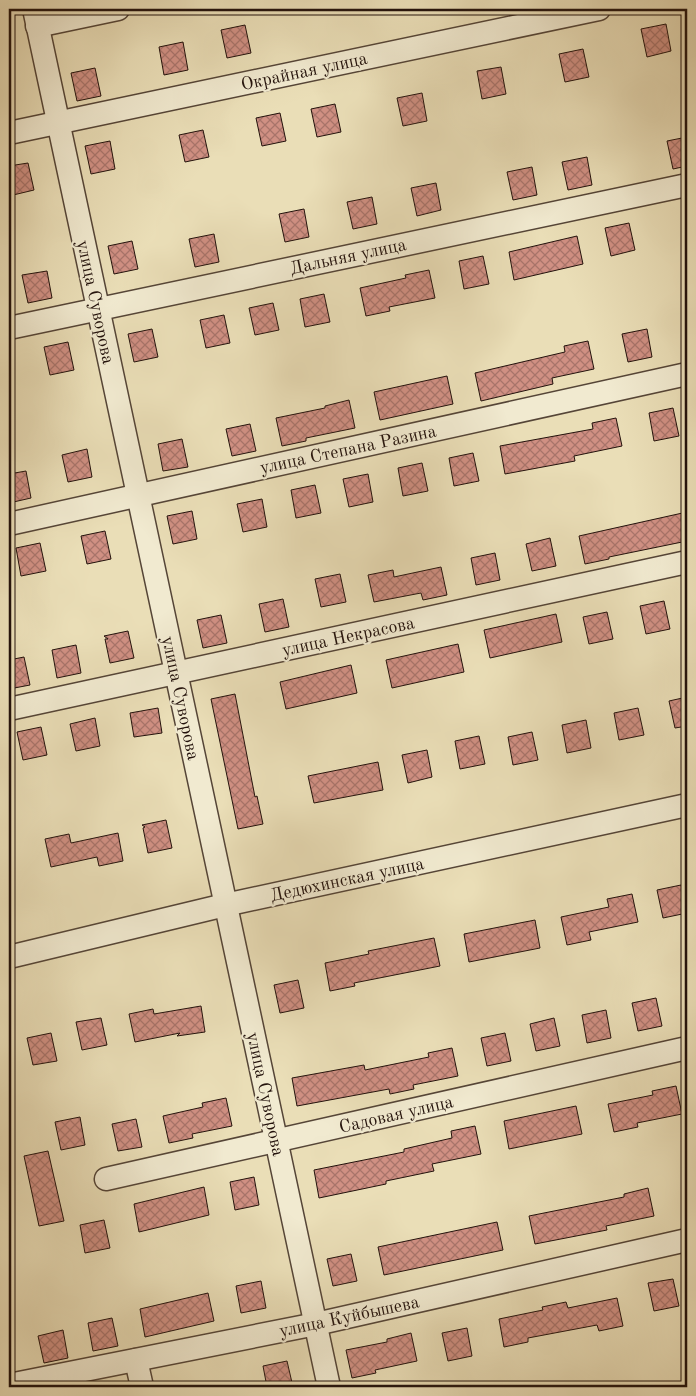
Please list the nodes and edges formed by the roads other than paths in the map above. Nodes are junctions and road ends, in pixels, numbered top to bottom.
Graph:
1 (118, 9) edge
2 (599, 9) edge
3 (35, 17) edge
4 (58, 122) junction
5 (9, 133) edge
6 (687, 185) edge
7 (98, 309) junction
8 (9, 328) edge
9 (687, 374) edge
10 (138, 495) junction
11 (9, 524) edge
12 (687, 562) edge
13 (176, 673) junction
14 (9, 709) edge
15 (687, 805) edge
16 (226, 905) junction
17 (9, 957) edge
18 (687, 1048) edge
19 (276, 1141) junction
20 (106, 1179) dead end
21 (687, 1240) edge
22 (316, 1324) junction
23 (136, 1360) junction
24 (9, 1385) edge
25 (142, 1387) edge
26 (329, 1387) edge

1 - 3 street
2 - 4 street, Окрайная улица
3 - 4 street, улица Суворова
4 - 5 street, Окрайная улица
4 - 7 street, улица Суворова
6 - 7 street, Дальняя улица
7 - 8 street, Дальняя улица
7 - 10 street, улица Суворова
9 - 10 street, улица Степана Разина
10 - 11 street, улица Степана Разина
10 - 13 street, улица Суворова
12 - 13 street, улица Некрасова
13 - 14 street, улица Некрасова
13 - 16 street, улица Суворова
15 - 16 street, Дедюхинская улица
16 - 17 street, Дедюхинская улица
16 - 19 street, улица Суворова
18 - 19 street, Садовая улица
19 - 20 street, Садовая улица
19 - 22 street, улица Суворова
21 - 22 street, улица Куйбышева
22 - 23 street, улица Куйбышева
22 - 26 street, улица Суворова
23 - 24 street, улица Куйбышева
23 - 25 street

